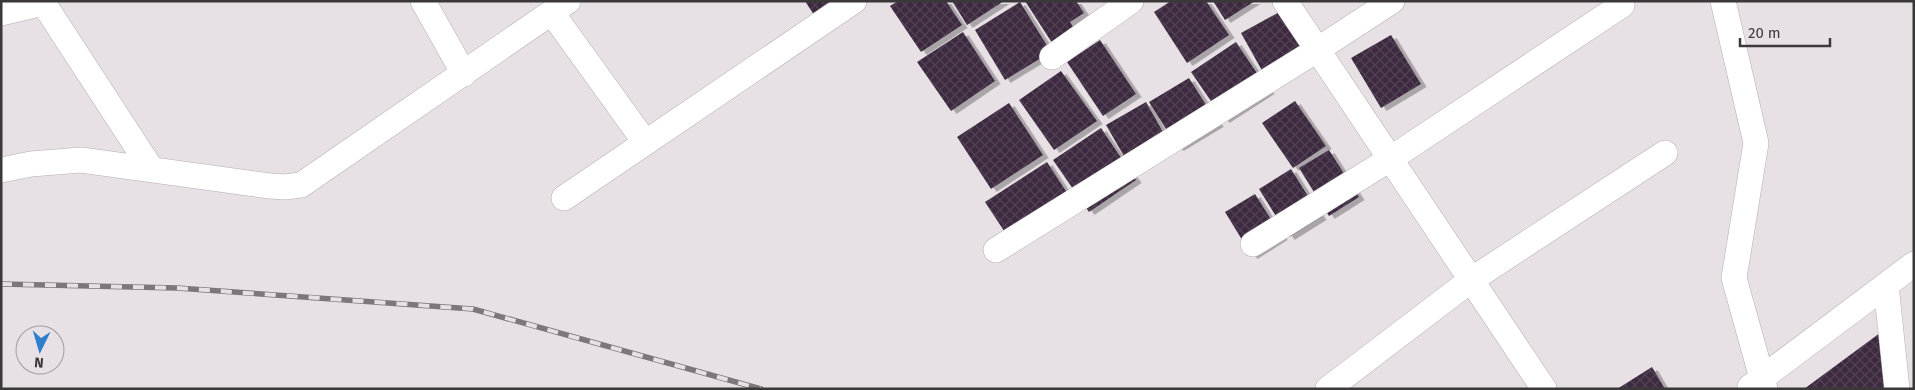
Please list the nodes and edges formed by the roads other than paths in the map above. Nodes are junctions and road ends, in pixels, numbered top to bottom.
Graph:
1 (423, 1) edge
2 (854, 1) edge
3 (1131, 1) edge
4 (1284, 1) edge
5 (1392, 1) edge
6 (1723, 1) edge
7 (42, 2) edge
8 (1622, 5) dead end
9 (560, 7) edge
10 (1, 14) edge
11 (1317, 50) junction
12 (1052, 57) dead end
13 (464, 74) junction
14 (646, 142) junction
15 (1665, 154) dead end
16 (1390, 159) junction
17 (1, 170) edge
18 (152, 170) junction
19 (564, 198) dead end
20 (1253, 244) dead end
21 (996, 250) dead end
22 (1914, 264) edge
23 (1471, 280) junction
24 (1886, 285) junction
25 (1758, 385) edge
26 (1328, 388) edge
27 (1544, 389) edge
28 (1897, 389) edge

1 - 13 street
2 - 14 street
3 - 12 street
4 - 11 street
5 - 11 street
6 - 25 street
7 - 10 street
7 - 18 street
8 - 16 street
9 - 13 street
9 - 14 street
11 - 16 street
11 - 21 street
13 - 18 street
14 - 19 street
15 - 23 street
16 - 20 street
16 - 23 street
17 - 18 street
22 - 24 street
23 - 26 street
23 - 27 street
24 - 25 street
24 - 28 street

